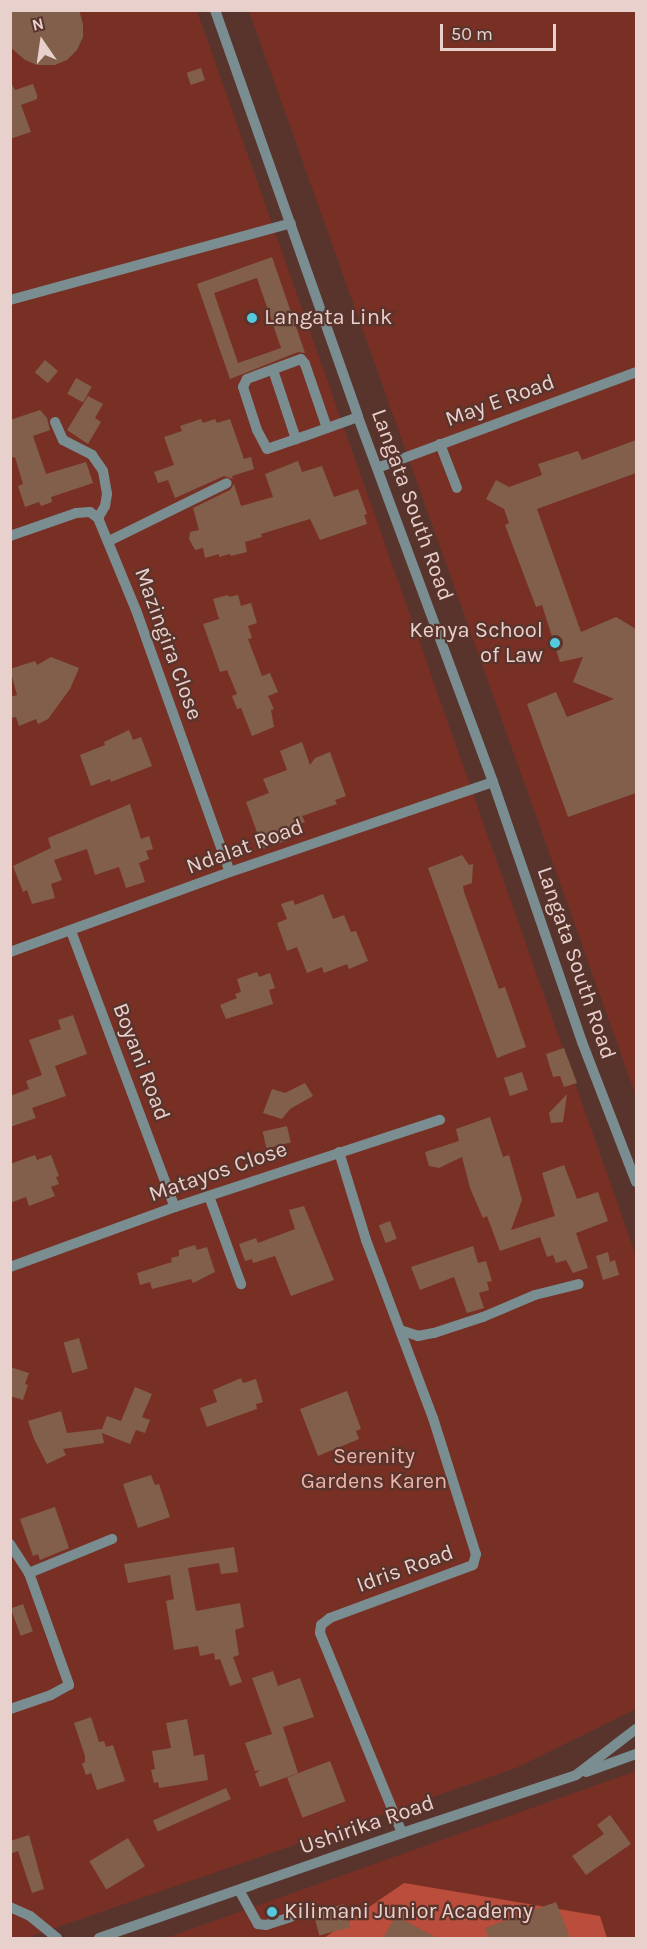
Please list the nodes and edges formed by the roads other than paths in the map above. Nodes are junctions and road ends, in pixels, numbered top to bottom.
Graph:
1 (215, 10) edge
2 (291, 223) junction
3 (10, 300) edge
4 (273, 370) junction
5 (636, 372) edge
6 (358, 417) junction
7 (56, 422) dead end
8 (327, 428) junction
9 (296, 439) junction
10 (440, 444) junction
11 (377, 468) junction
12 (227, 483) dead end
13 (457, 488) dead end
14 (98, 518) junction
15 (10, 536) edge
16 (109, 541) junction
17 (493, 782) junction
18 (230, 872) junction
19 (71, 931) junction
20 (10, 952) edge
21 (441, 1120) dead end
22 (339, 1152) junction
23 (635, 1175) edge
24 (209, 1196) junction
25 (175, 1207) junction
26 (10, 1267) edge
27 (241, 1284) dead end
28 (579, 1284) dead end
29 (400, 1330) junction
30 (112, 1539) dead end
31 (10, 1544) edge
32 (29, 1573) junction
33 (10, 1710) edge
34 (636, 1729) edge
35 (636, 1754) edge
36 (576, 1775) junction
37 (402, 1833) junction
38 (239, 1890) junction
39 (10, 1907) edge
40 (291, 1917) dead end
41 (57, 1938) edge
42 (99, 1938) edge

1 - 2 street, Langata South Road
2 - 3 street
2 - 6 street, Langata South Road
4 - 8 street
4 - 9 street
4 - 9 street
5 - 10 street, May E Road
6 - 8 street
6 - 11 street, Langata South Road
7 - 14 street
8 - 9 street
10 - 11 street, May E Road
10 - 13 street
11 - 17 street, Langata South Road
12 - 16 street
14 - 15 street
14 - 16 street, Mazingira Close
16 - 18 street, Mazingira Close
17 - 18 street, Ndalat Road
17 - 23 street, Langata South Road
18 - 19 street, Ndalat Road
19 - 20 street, Ndalat Road
19 - 25 street, Boyani Road
21 - 22 street, Matayos Close
22 - 24 street, Matayos Close
22 - 29 street, Idris Road
24 - 25 street, Matayos Close
24 - 27 street
25 - 26 street, Matayos Close
28 - 29 street
29 - 37 street, Idris Road
30 - 32 street
31 - 32 street
32 - 33 street
34 - 36 street, Ushirika Road
35 - 36 street
36 - 37 street, Ushirika Road
37 - 38 street, Ushirika Road
38 - 40 street
38 - 42 street, Ushirika Road
39 - 41 street

